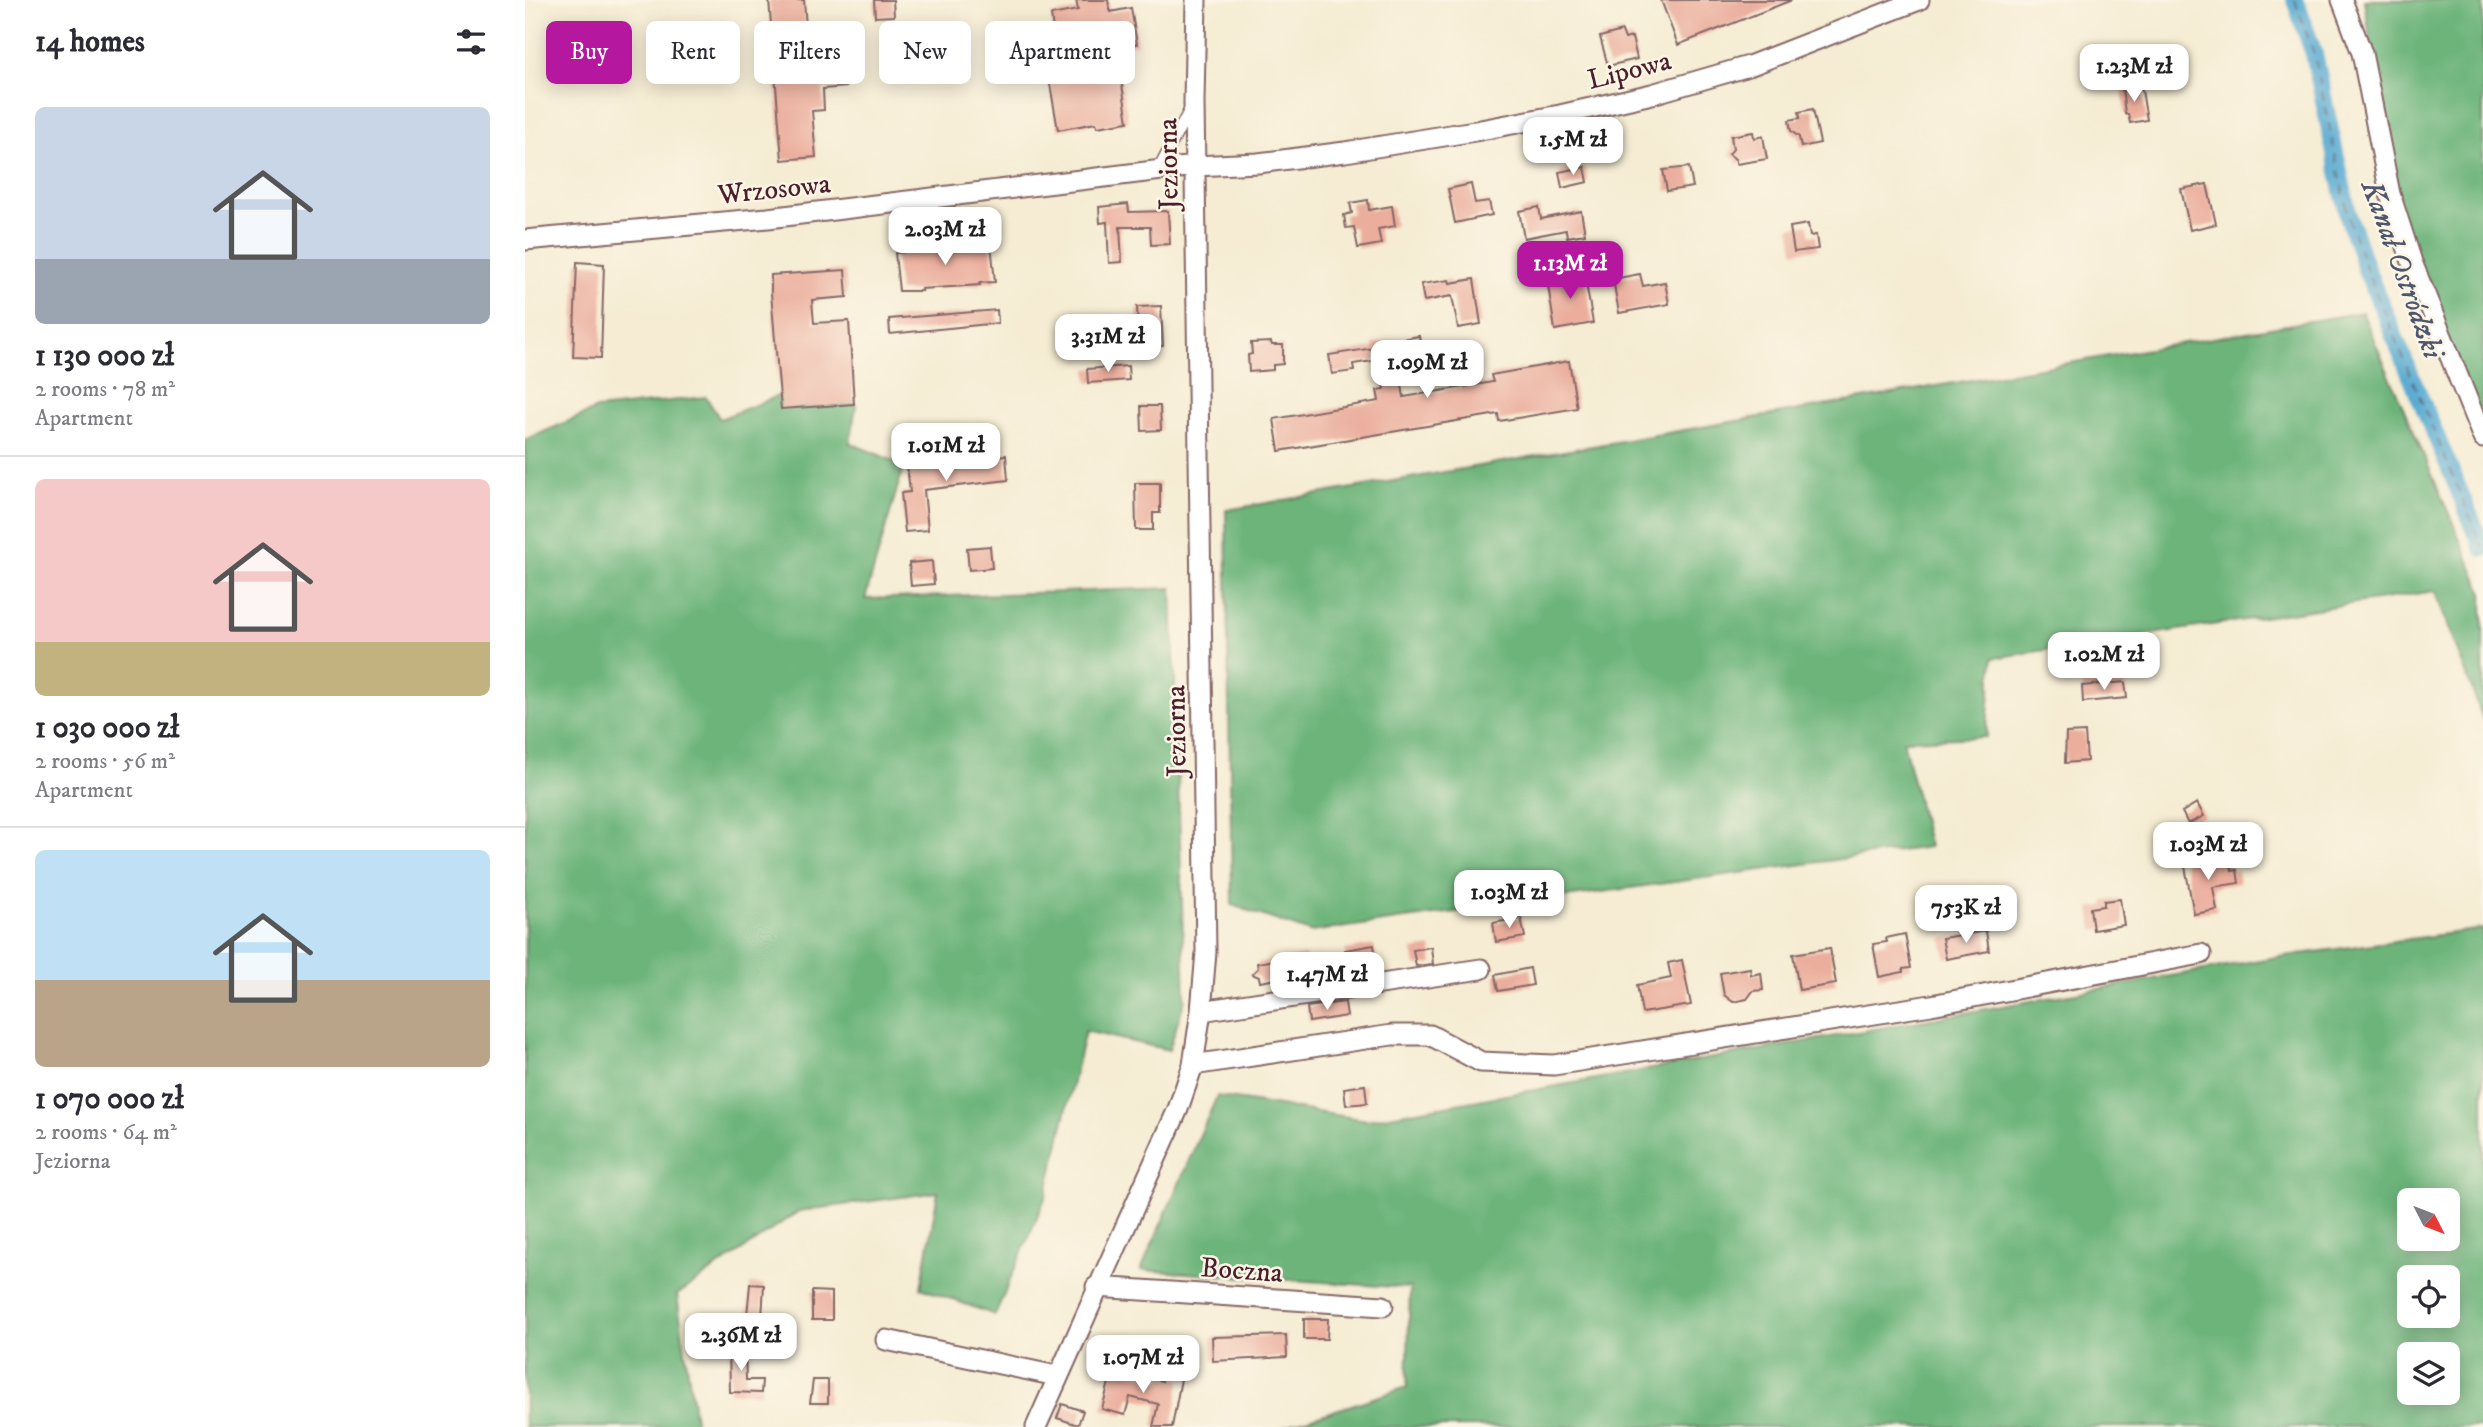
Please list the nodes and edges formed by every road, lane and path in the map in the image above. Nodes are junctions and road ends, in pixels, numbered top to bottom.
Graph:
1 (1196, 0) edge
2 (1919, 0) edge
3 (2342, 0) edge
4 (1194, 102) junction
5 (1195, 166) junction
6 (1158, 170) junction
7 (525, 240) edge
8 (2483, 438) edge
9 (2201, 954) dead end
10 (1481, 969) dead end
11 (1201, 1011) junction
12 (1193, 1065) junction
13 (1096, 1287) junction
14 (1383, 1306) dead end
15 (886, 1340) dead end
16 (1057, 1376) junction
17 (1036, 1427) edge

1 - 4 street, Jeziorna
2 - 5 street, Lipowa
3 - 8 street
4 - 5 street, Jeziorna
4 - 6 lane
5 - 6 street, Wrzosowa
5 - 11 street, Jeziorna
6 - 7 street, Wrzosowa
9 - 12 street
10 - 11 street
11 - 12 street, Jeziorna
12 - 13 street, Jeziorna
13 - 14 street, Boczna
13 - 16 street, Jeziorna
15 - 16 street
16 - 17 street, Jeziorna

